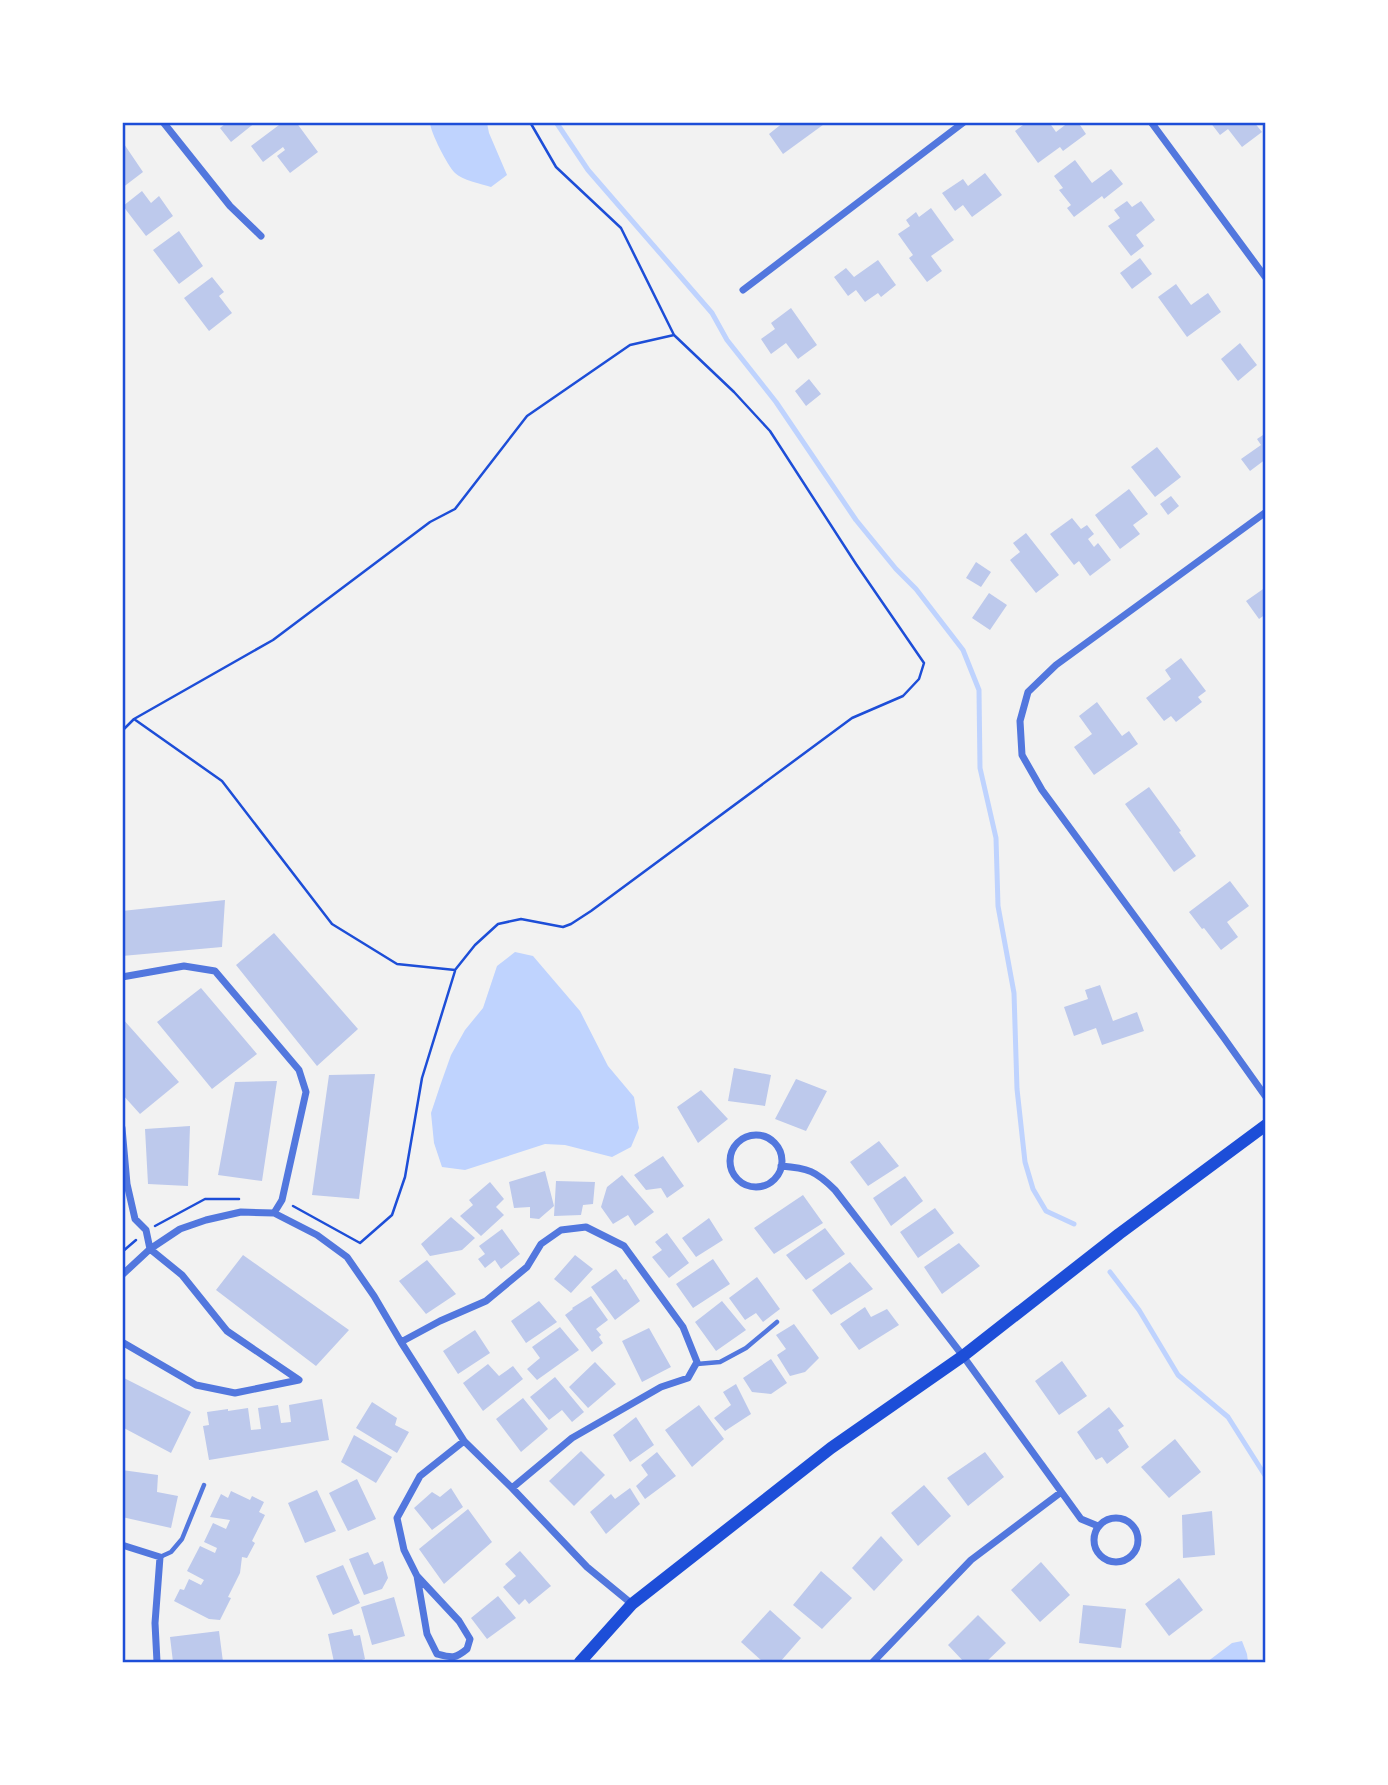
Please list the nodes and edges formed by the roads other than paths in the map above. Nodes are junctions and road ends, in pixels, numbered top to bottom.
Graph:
1 (163, 122) edge
2 (964, 122) edge
3 (1151, 122) edge
4 (261, 236) dead end
5 (1265, 278) edge
6 (743, 290) dead end
7 (1265, 512) edge
8 (122, 977) edge
9 (1265, 1097) edge
10 (1265, 1125) edge
11 (122, 1128) edge
12 (782, 1166) junction
13 (274, 1213) junction
14 (150, 1249) junction
15 (122, 1275) edge
16 (777, 1322) dead end
17 (122, 1342) edge
18 (401, 1342) junction
19 (963, 1356) junction
20 (696, 1364) junction
21 (464, 1441) junction
22 (204, 1485) dead end
23 (512, 1488) junction
24 (1060, 1493) junction
25 (1098, 1526) junction
26 (122, 1545) edge
27 (160, 1557) junction
28 (417, 1576) junction
29 (632, 1604) junction
30 (157, 1662) edge
31 (579, 1662) edge
32 (873, 1662) edge

1 - 4 street
2 - 6 street
3 - 5 street
7 - 9 street
8 - 13 street
10 - 19 main road
11 - 14 street
12 - 12 street
12 - 19 street
13 - 14 street
13 - 18 street
14 - 15 street
14 - 17 street
16 - 20 lane
18 - 20 street
18 - 21 street
19 - 24 street
19 - 29 main road
20 - 23 street
21 - 23 street
21 - 28 street
22 - 27 lane
23 - 29 street
24 - 25 street
24 - 32 street
25 - 25 street
26 - 27 street
27 - 30 street
28 - 28 street
29 - 31 main road

